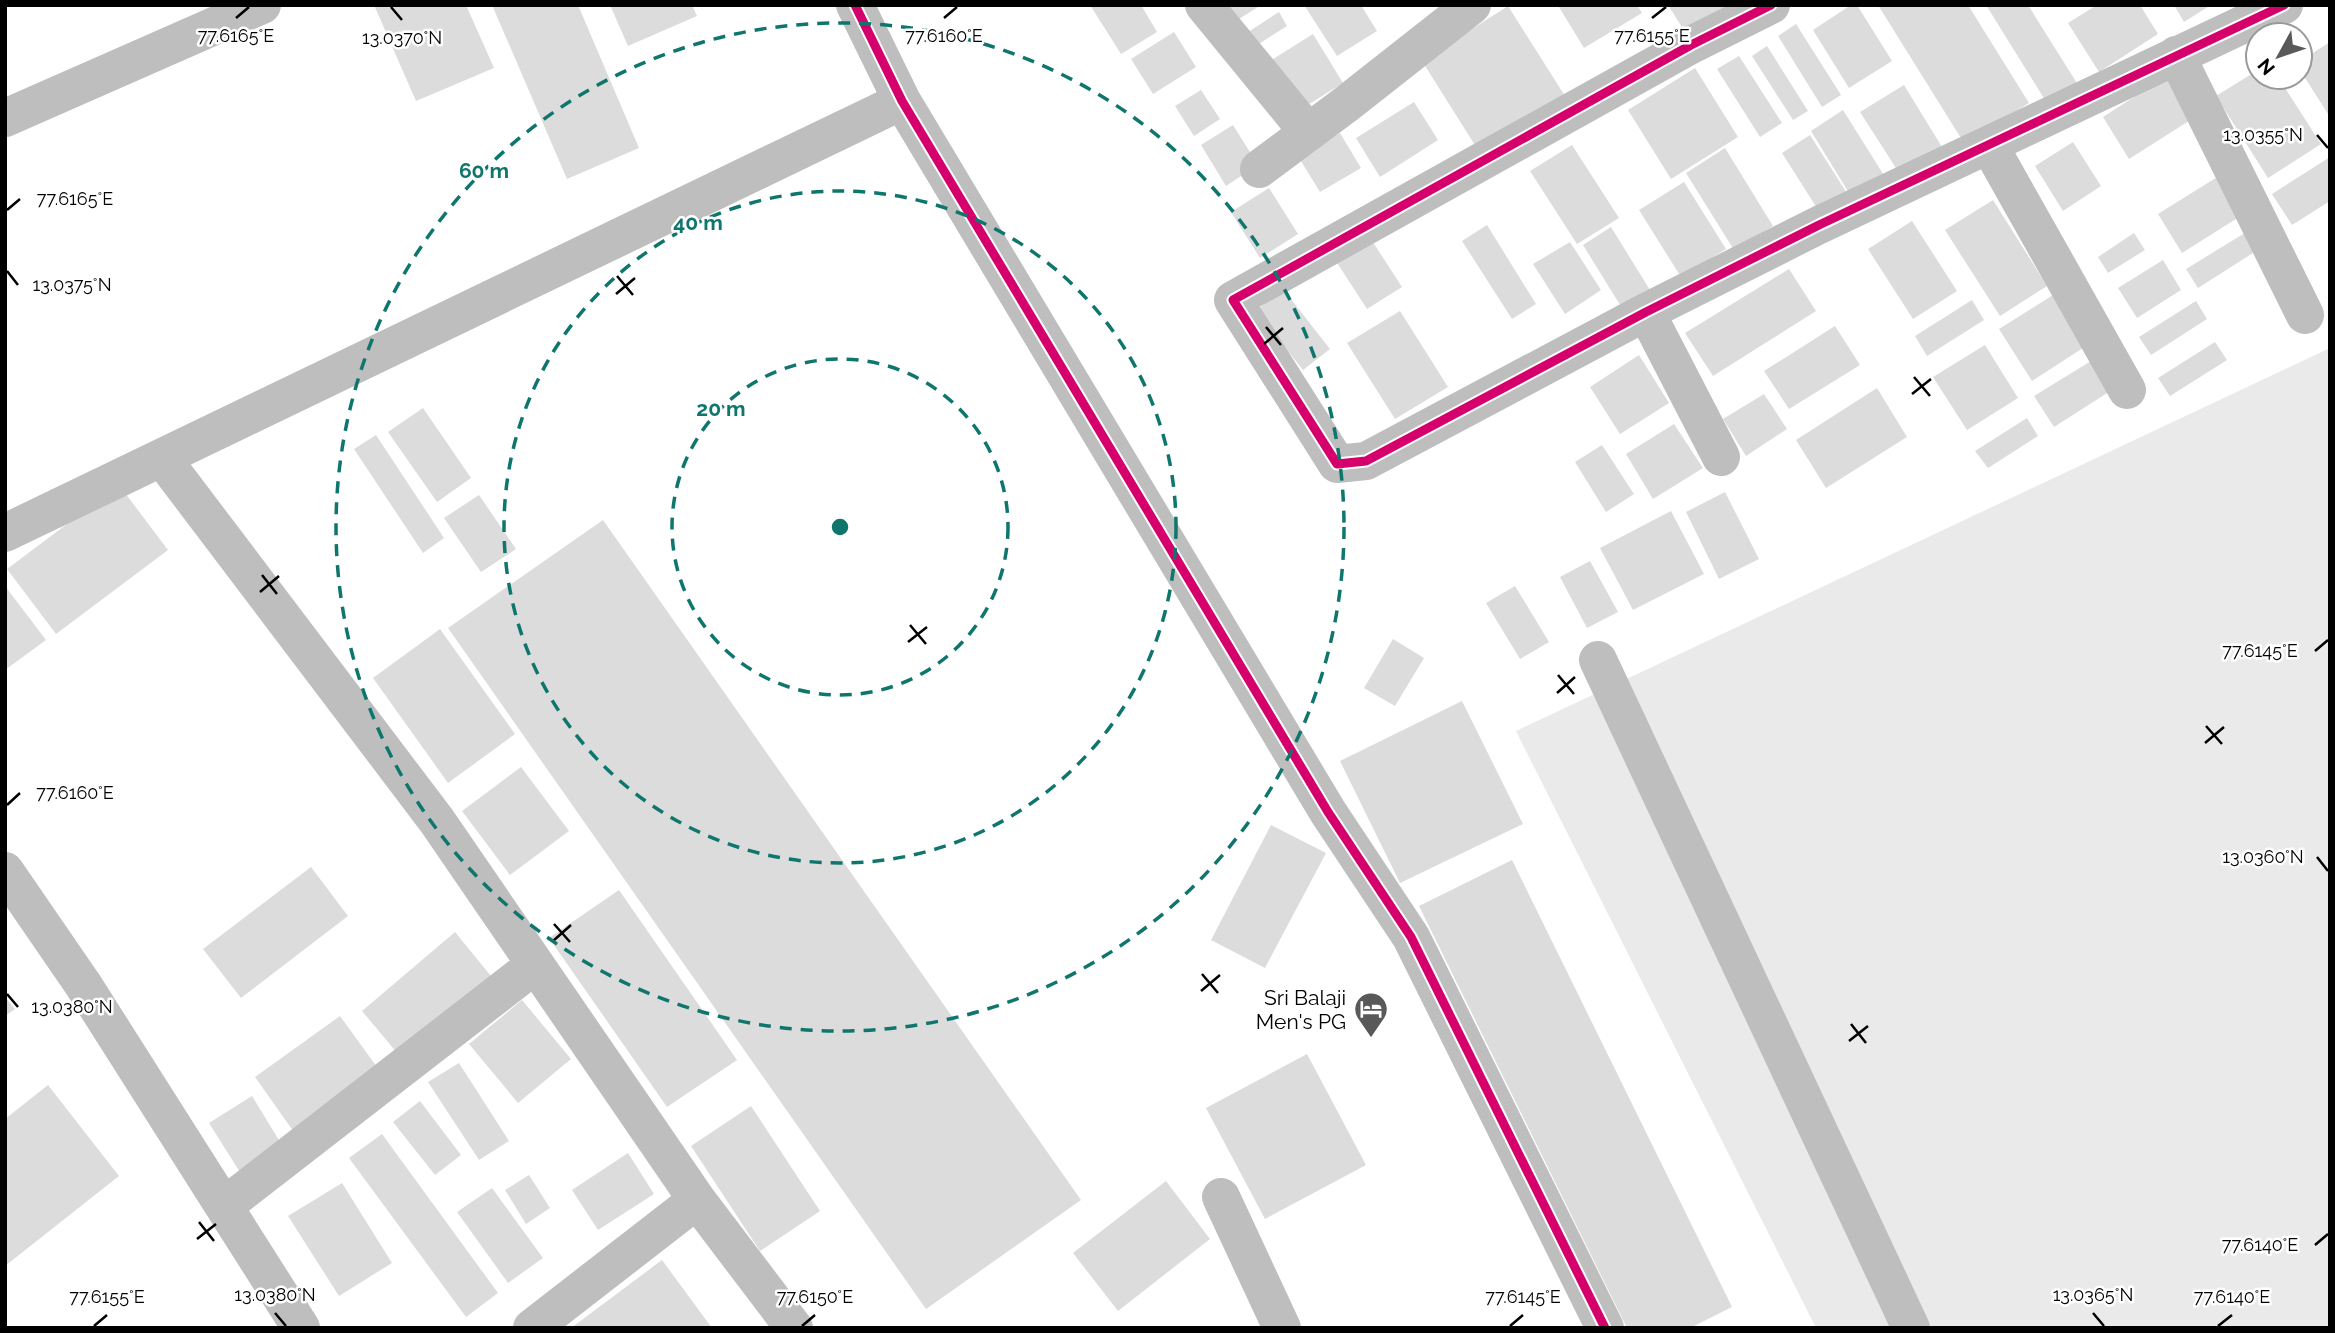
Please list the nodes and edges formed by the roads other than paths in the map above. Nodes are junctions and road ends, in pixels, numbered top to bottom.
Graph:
1 (262, 5) edge
2 (855, 5) edge
3 (1204, 5) edge
4 (1472, 5) edge
5 (1771, 5) edge
6 (2284, 5) edge
7 (1430, 18) edge
8 (2176, 55) junction
9 (902, 101) junction
10 (5, 118) edge
11 (1308, 132) junction
12 (1989, 145) junction
13 (1259, 169) dead end
14 (1646, 312) junction
15 (2305, 315) dead end
16 (2127, 390) dead end
17 (1721, 457) dead end
18 (162, 458) junction
19 (5, 533) edge
20 (1598, 660) dead end
21 (5, 871) edge
22 (536, 965) junction
23 (1221, 1197) dead end
24 (697, 1200) junction
25 (224, 1206) junction
26 (301, 1328) edge
27 (532, 1328) edge
28 (794, 1328) edge
29 (1282, 1328) edge
30 (1605, 1328) edge
31 (1911, 1328) edge

1 - 10 street
2 - 9 street
3 - 11 street
4 - 7 street
5 - 14 street
6 - 8 street
7 - 11 street
8 - 12 street
8 - 15 street
9 - 18 street
9 - 30 street
11 - 13 street
12 - 14 street
12 - 16 street
14 - 17 street
18 - 19 street
18 - 22 street
20 - 31 street
21 - 25 street
22 - 24 street
22 - 25 street
23 - 29 street
24 - 27 street
24 - 28 street
25 - 26 street

